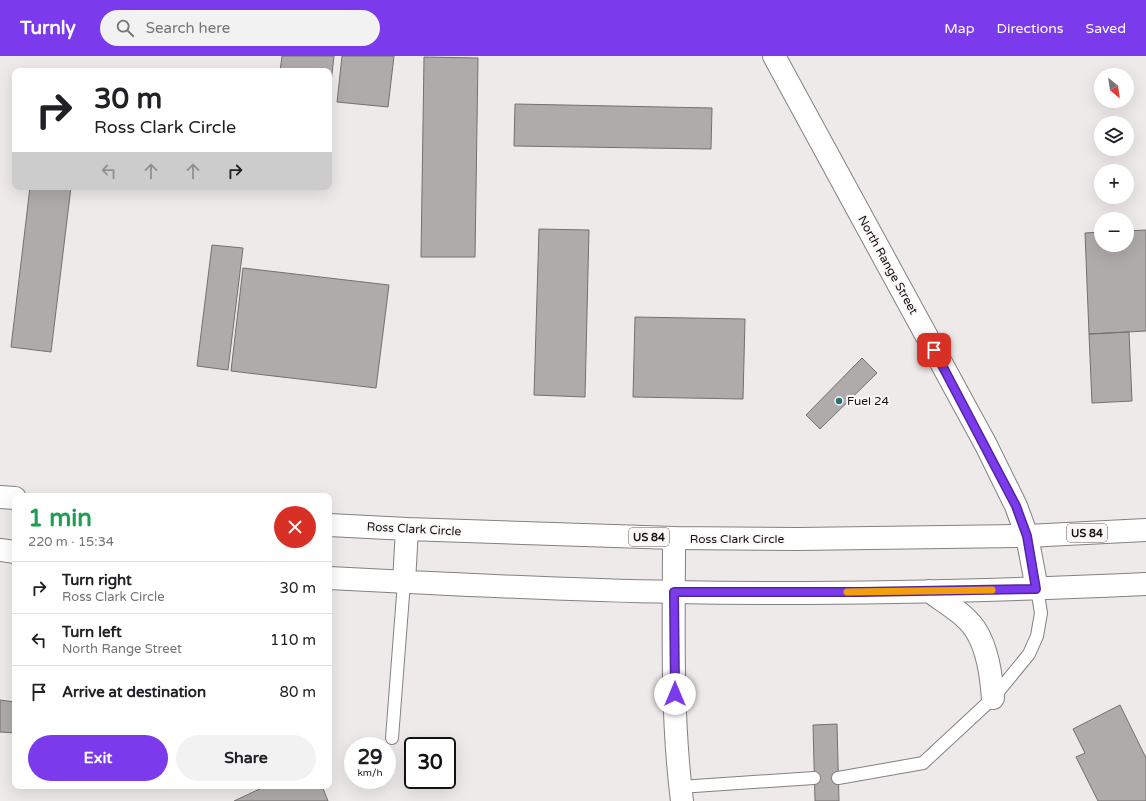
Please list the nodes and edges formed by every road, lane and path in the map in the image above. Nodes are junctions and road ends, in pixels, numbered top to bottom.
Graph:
1 (774, 56) edge
2 (0, 497) edge
3 (12, 498) edge
4 (332, 524) edge
5 (407, 529) junction
6 (1146, 530) edge
7 (1027, 536) junction
8 (674, 538) junction
9 (0, 550) edge
10 (12, 552) edge
11 (332, 578) edge
12 (404, 582) junction
13 (1146, 584) edge
14 (1036, 589) junction
15 (929, 591) junction
16 (674, 592) junction
17 (992, 698) junction
18 (392, 737) edge
19 (814, 778) dead end
20 (838, 778) dead end
21 (681, 794) edge

1 - 7 main road, North Range Street
2 - 3 main road
4 - 5 main road, Ross Clark Circle / US 84
5 - 8 main road, Ross Clark Circle / US 84
5 - 12 main road
6 - 7 main road, Ross Clark Circle / US 84
7 - 8 main road, Ross Clark Circle / US 84
7 - 14 main road, North Range Street
8 - 16 main road
9 - 10 main road
11 - 12 main road
12 - 16 main road
12 - 18 lane
13 - 14 main road
14 - 15 main road
14 - 17 lane
15 - 16 main road
15 - 17 main road
16 - 21 main road
17 - 20 lane
19 - 21 lane

